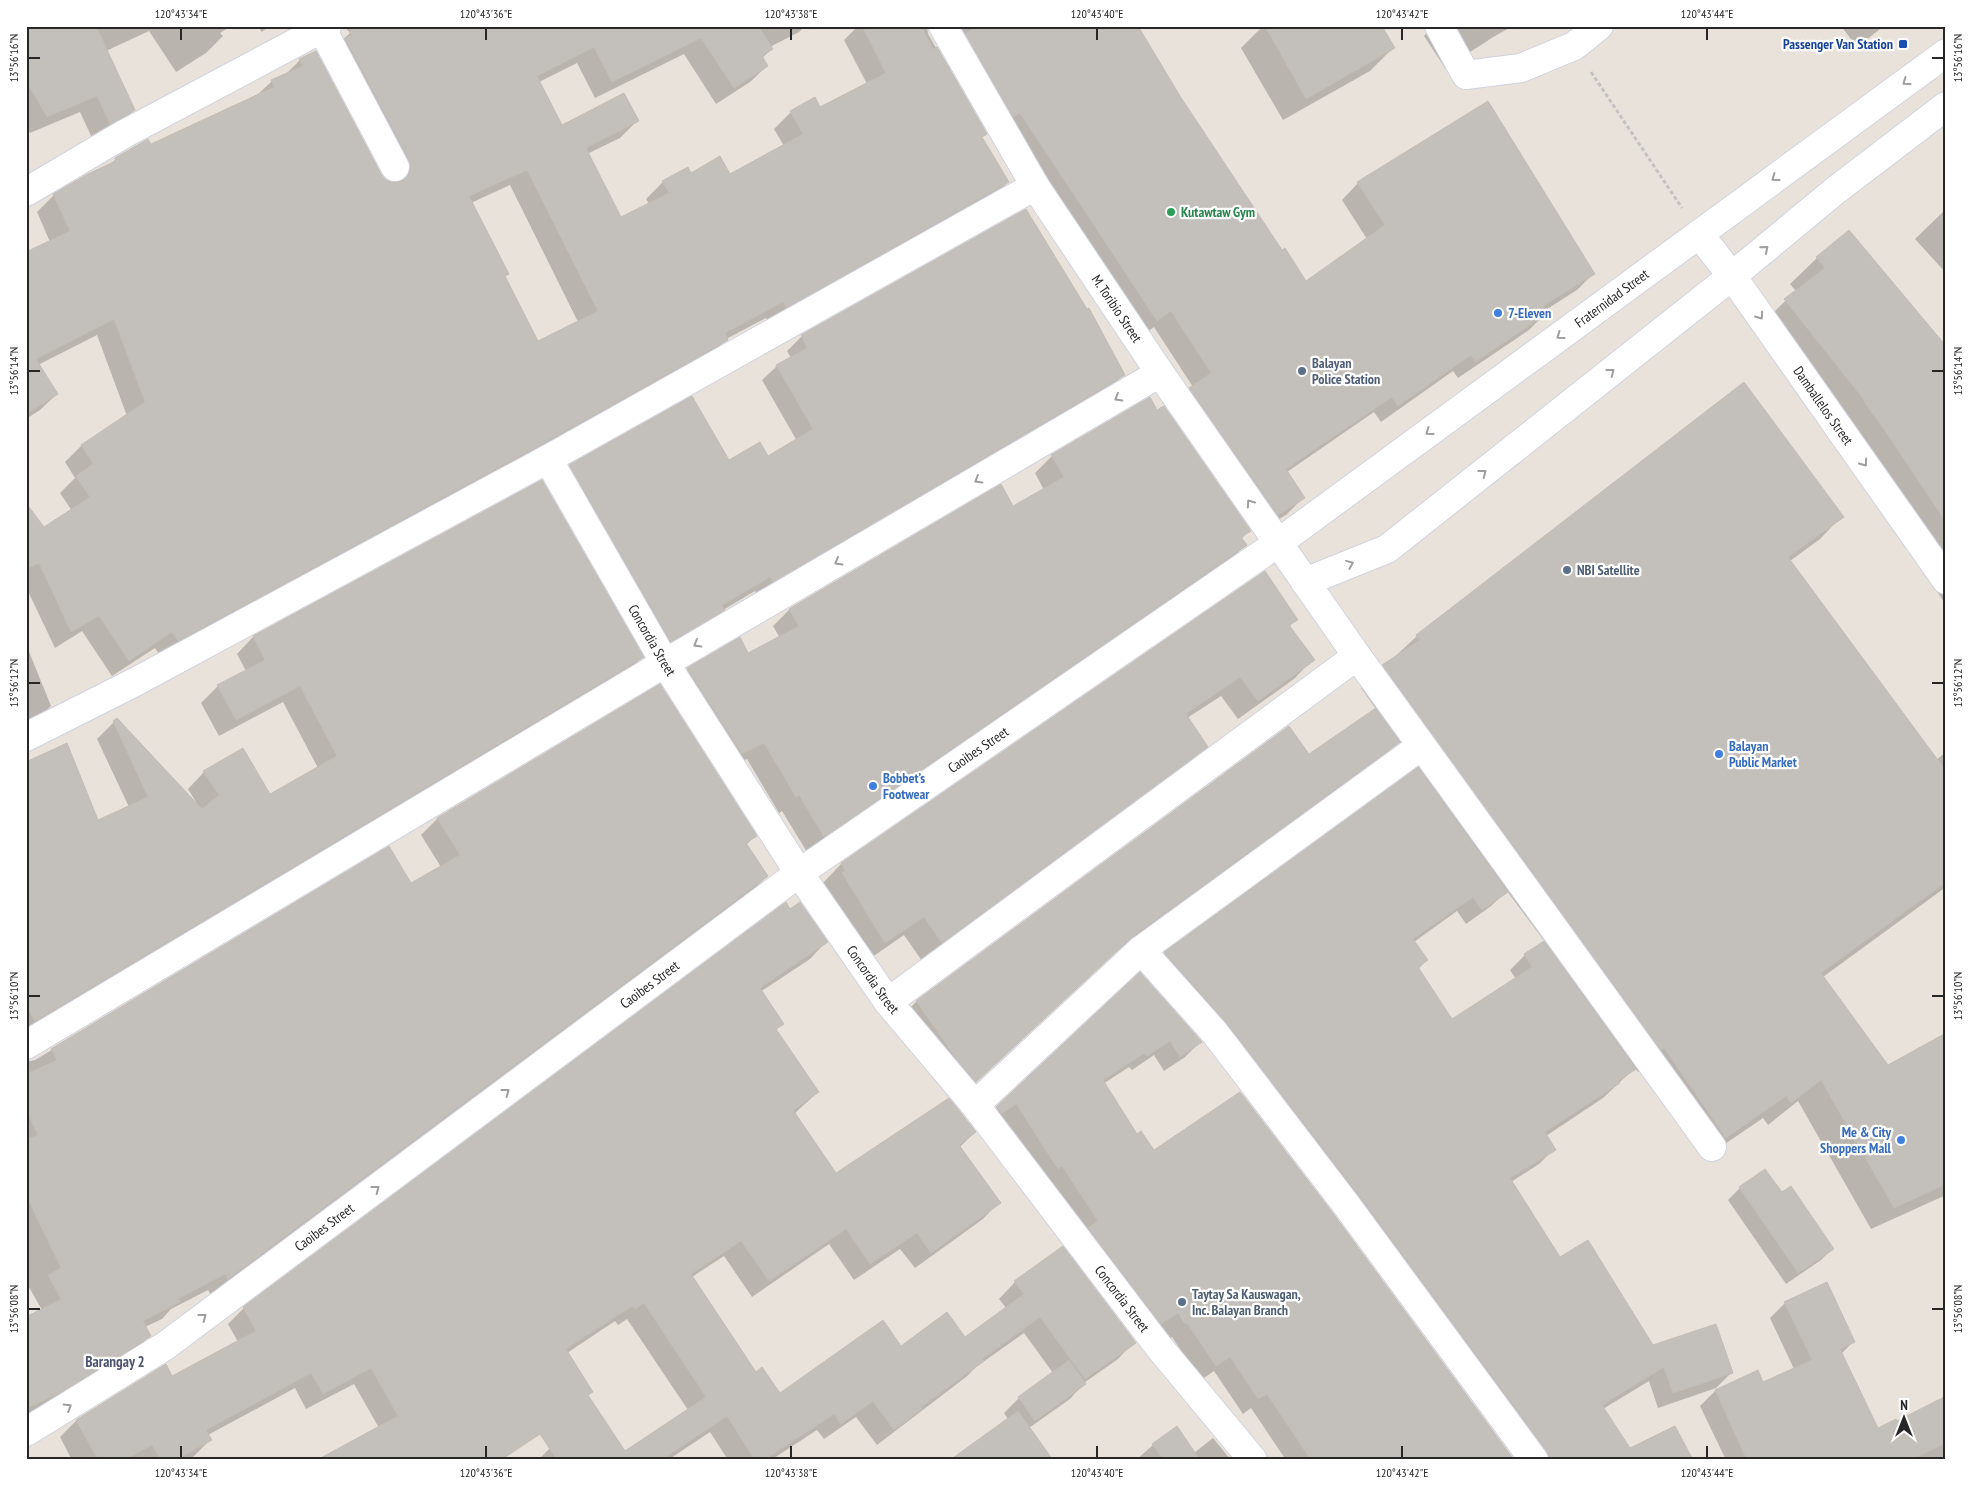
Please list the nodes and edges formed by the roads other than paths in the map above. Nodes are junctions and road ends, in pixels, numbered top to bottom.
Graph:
1 (943, 26) edge
2 (1439, 26) edge
3 (1599, 26) edge
4 (324, 28) edge
5 (1946, 53) edge
6 (1946, 106) edge
7 (395, 167) dead end
8 (1035, 186) junction
9 (26, 192) edge
10 (1699, 234) junction
11 (1732, 276) junction
12 (1160, 373) junction
13 (548, 459) junction
14 (1278, 543) junction
15 (1946, 580) edge
16 (1305, 582) junction
17 (1357, 656) junction
18 (665, 663) junction
19 (26, 737) edge
20 (1421, 746) junction
21 (799, 873) junction
22 (1141, 950) junction
23 (888, 1002) junction
24 (26, 1045) edge
25 (976, 1105) junction
26 (1712, 1147) dead end
27 (26, 1432) edge
28 (1253, 1460) edge
29 (1534, 1460) edge

1 - 8 street, M. Toribio Street
2 - 3 street
4 - 7 street
4 - 9 street
5 -> 10 street, Fraternidad Street
11 -> 6 street
8 - 12 street, M. Toribio Street
8 - 13 street
10 - 11 street, Damballelos Street
10 -> 14 street, Fraternidad Street
11 -> 15 street, Damballelos Street
16 -> 11 street
14 -> 12 street, M. Toribio Street
12 -> 18 street
13 - 18 street, Concordia Street
13 - 19 street
14 - 16 street, M. Toribio Street
14 - 21 street, Caoibes Street
16 - 17 street, M. Toribio Street
17 - 20 street, M. Toribio Street
17 - 23 street
18 - 21 street, Concordia Street
18 - 24 street
20 - 22 street
20 - 26 street, M. Toribio Street
21 - 23 street, Concordia Street
27 -> 21 street, Caoibes Street
22 - 25 street
22 - 29 street
23 - 25 street, Concordia Street
25 - 28 street, Concordia Street

